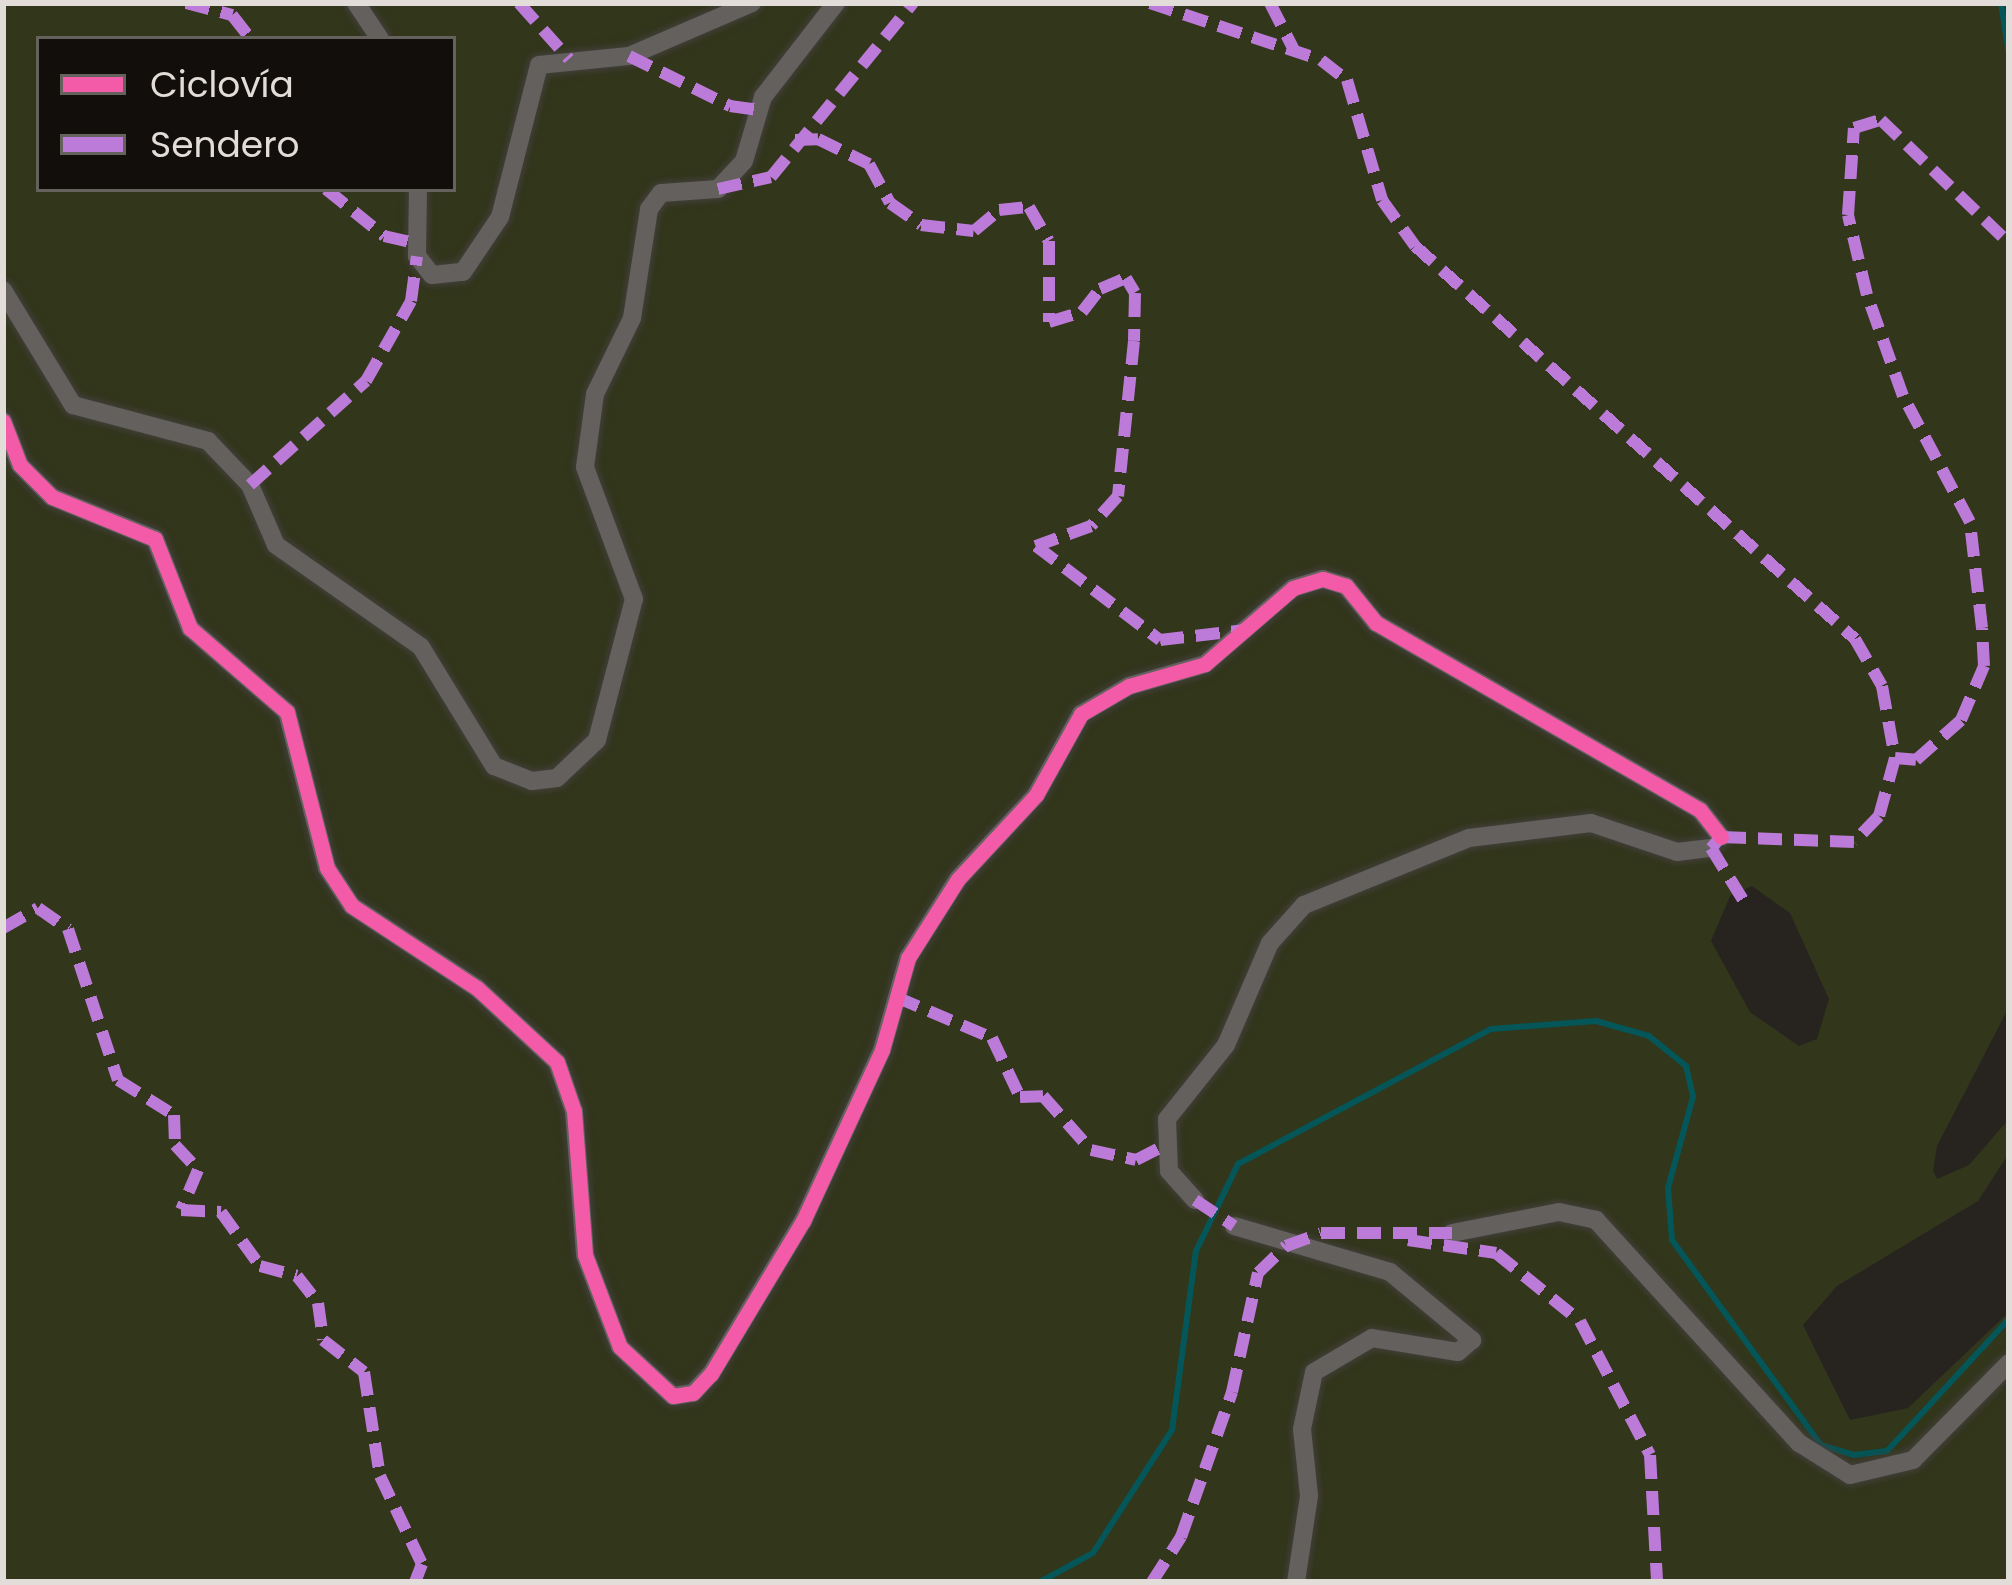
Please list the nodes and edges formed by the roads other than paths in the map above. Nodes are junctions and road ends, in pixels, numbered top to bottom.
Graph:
1 (356, 3) edge
2 (752, 3) edge
3 (836, 3) edge
4 (378, 36) edge
5 (418, 192) edge
6 (3, 290) edge
7 (3, 421) edge
8 (1195, 1200) dead end
9 (1234, 1226) dead end
10 (1452, 1233) dead end
11 (2009, 1363) edge
12 (1296, 1582) edge

1 - 4 street
2 - 5 street
3 - 6 street
7 - 8 street
9 - 12 street
10 - 11 street

